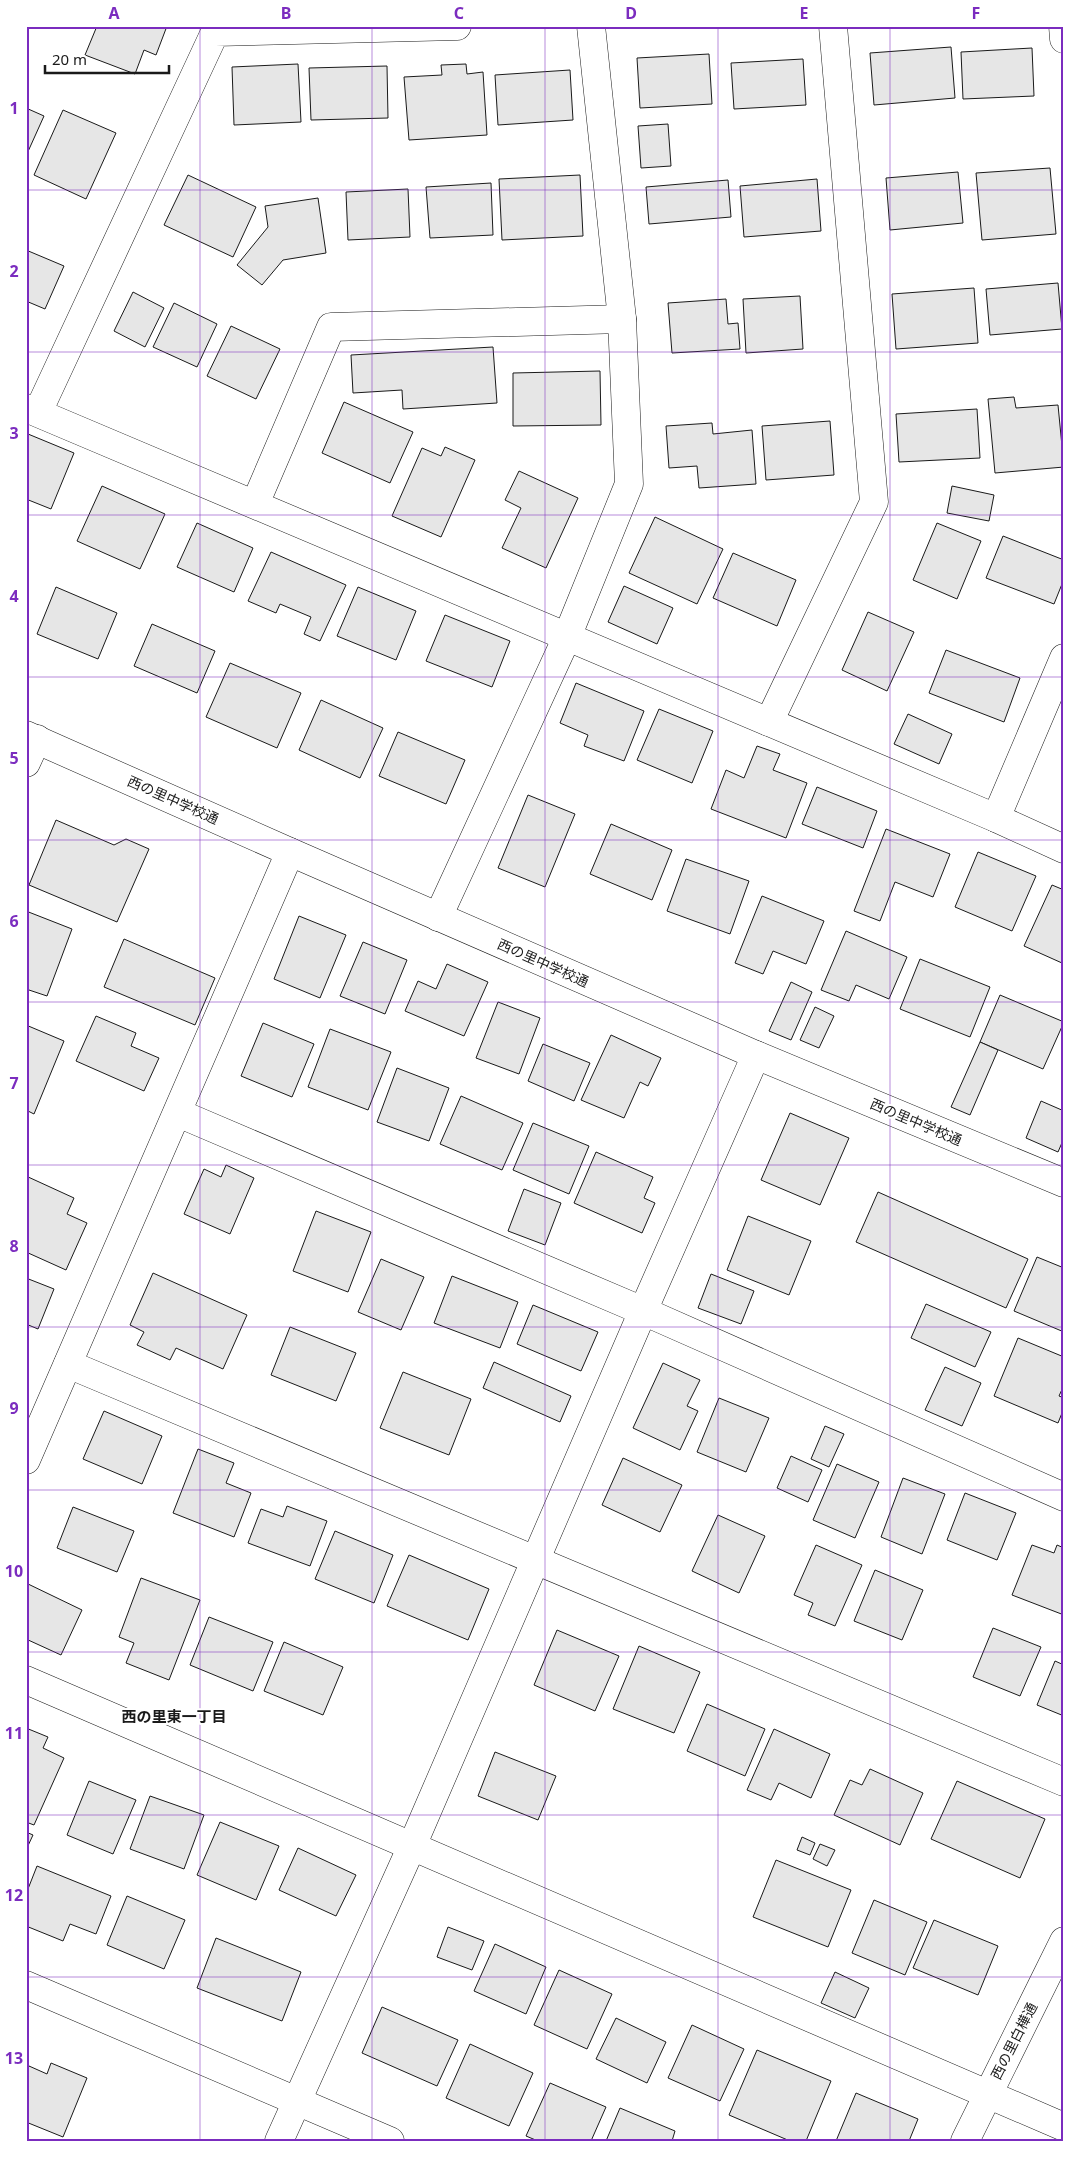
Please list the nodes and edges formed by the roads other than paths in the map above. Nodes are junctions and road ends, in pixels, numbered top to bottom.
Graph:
1 (457, 26) edge
2 (591, 26) edge
3 (833, 26) edge
4 (1063, 26) edge
5 (1064, 39) edge
6 (622, 319) junction
7 (32, 410) edge
8 (256, 504) junction
9 (567, 636) junction
10 (1064, 658) edge
11 (768, 722) junction
12 (30, 746) edge
13 (996, 818) junction
14 (1064, 849) edge
15 (290, 852) junction
16 (438, 917) junction
17 (756, 1055) junction
18 (178, 1113) junction
19 (1064, 1183) edge
20 (643, 1311) junction
21 (68, 1364) junction
22 (26, 1460) edge
23 (1064, 1497) edge
24 (536, 1559) junction
25 (26, 1680) edge
26 (1064, 1782) edge
27 (412, 1846) junction
28 (1064, 1941) edge
29 (26, 1985) edge
30 (988, 2093) junction
31 (297, 2101) junction
32 (1064, 2127) edge
33 (279, 2141) edge
34 (390, 2141) edge
35 (965, 2141) edge

1 - 7 street
2 - 6 street
3 - 11 street
4 - 5 street
6 - 8 street
6 - 9 street
7 - 8 street
8 - 9 street
9 - 11 street
9 - 16 street
10 - 13 street
11 - 13 street
12 - 15 street, 西の里中学校通
13 - 14 street
15 - 16 street, 西の里中学校通
15 - 18 street
16 - 17 street, 西の里中学校通
17 - 19 street, 西の里中学校通
17 - 20 street
18 - 20 street
18 - 21 street
20 - 23 street
20 - 24 street
21 - 22 street
21 - 24 street
24 - 26 street
24 - 27 street
25 - 27 street
27 - 30 street
27 - 31 street
28 - 30 street, 西の里白樺通
29 - 31 street
30 - 32 street
30 - 35 street, 西の里白樺通
31 - 33 street
31 - 34 street

